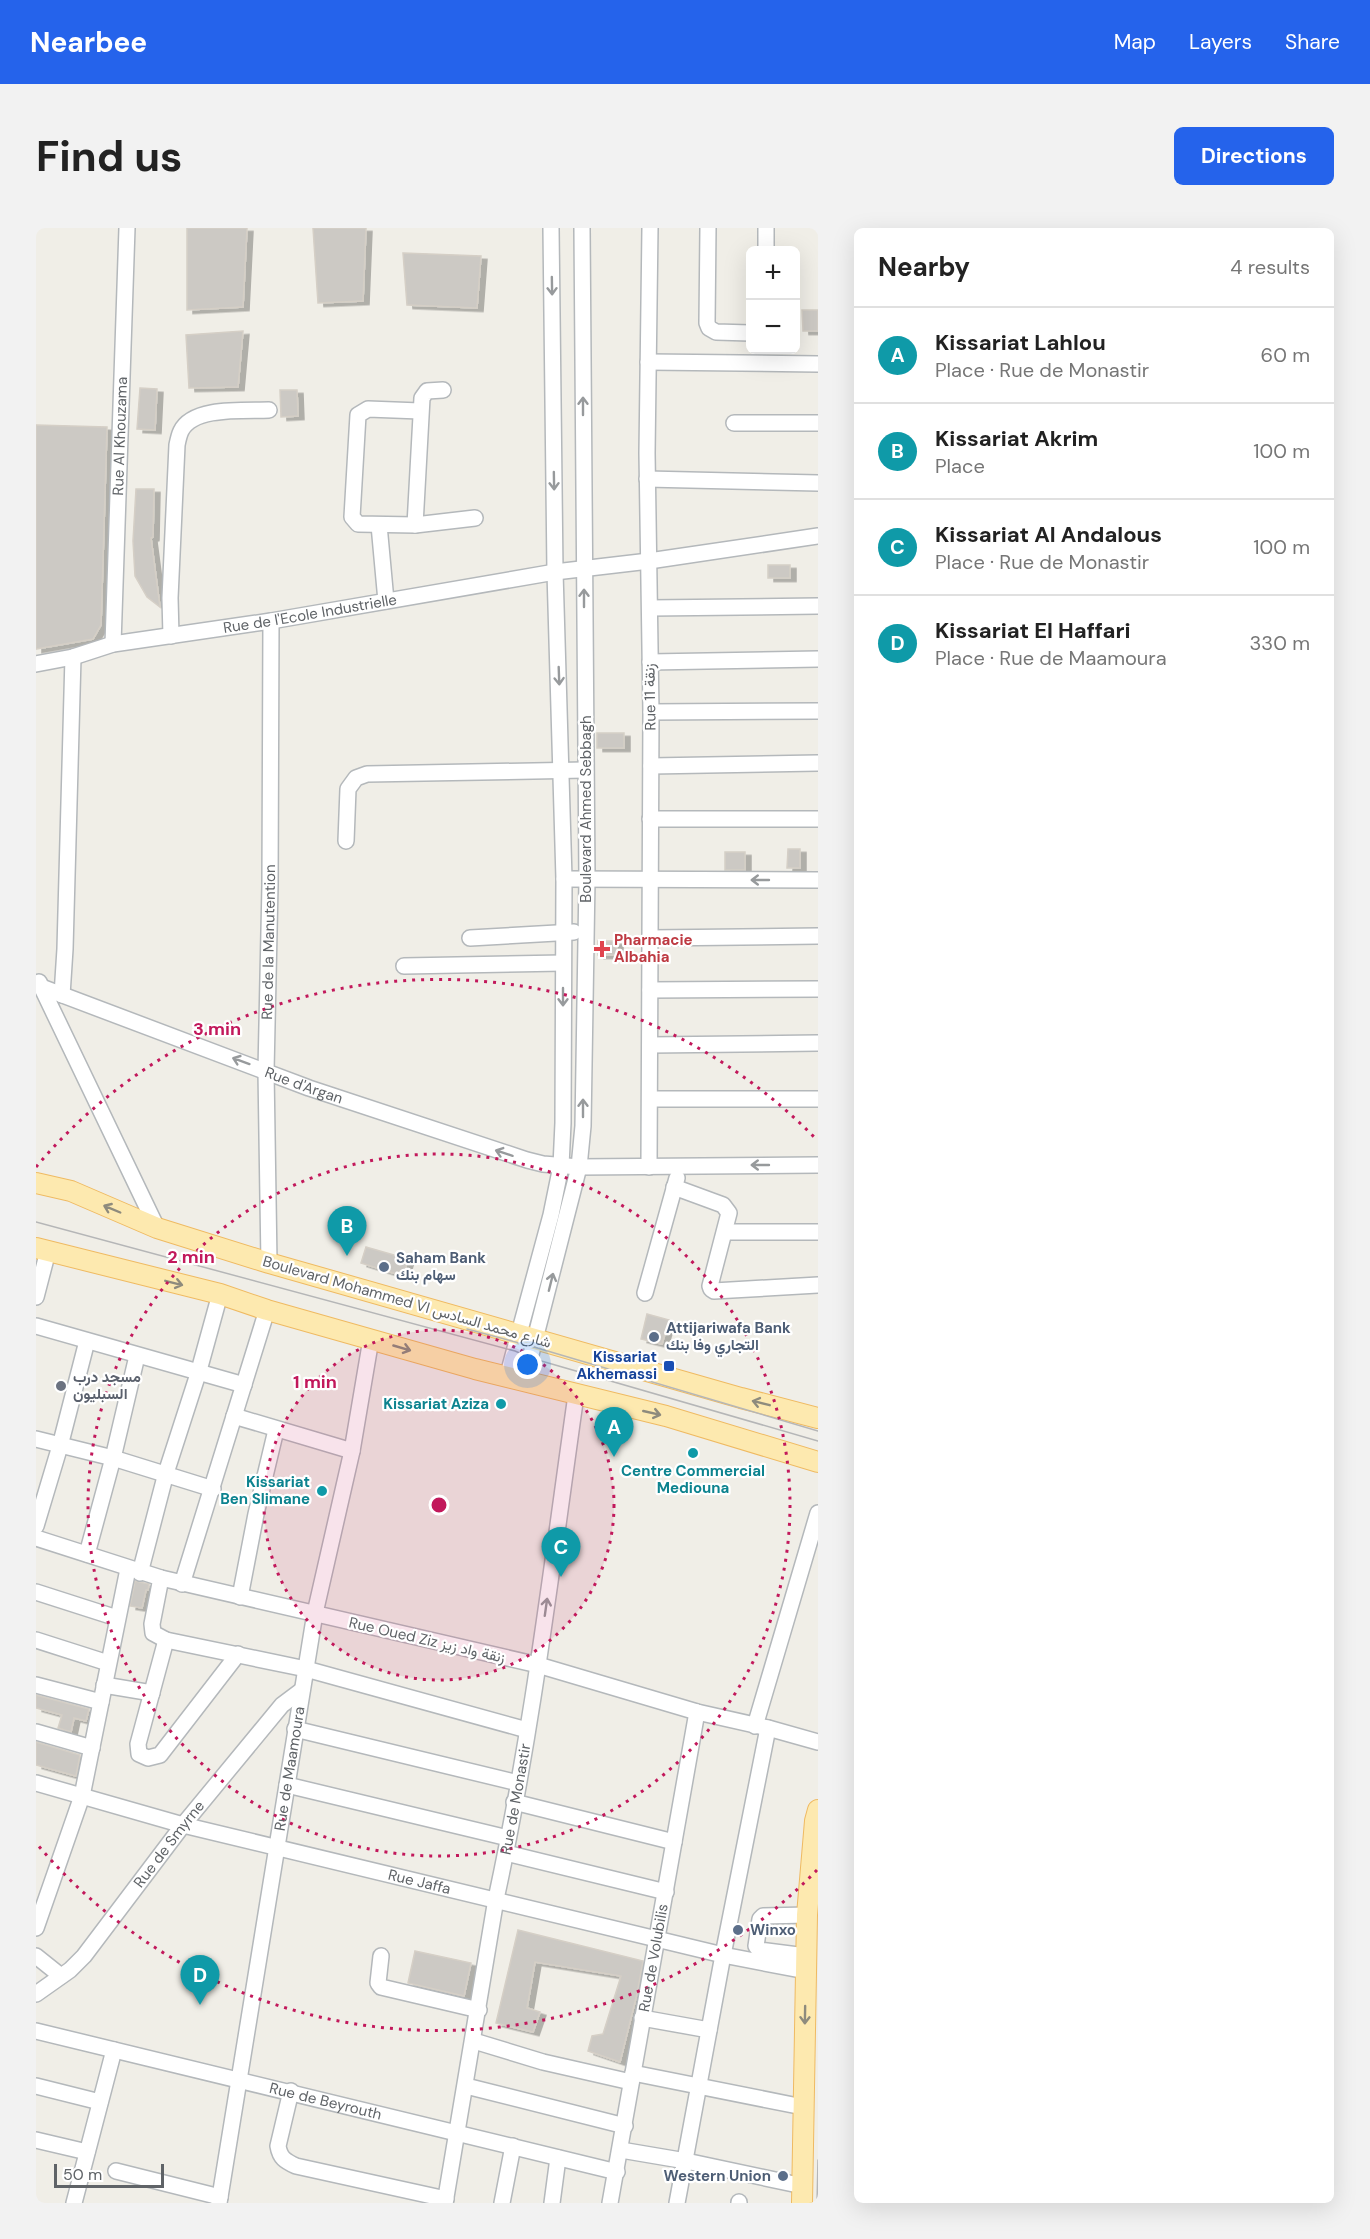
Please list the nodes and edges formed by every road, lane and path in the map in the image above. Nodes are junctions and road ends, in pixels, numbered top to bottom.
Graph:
1 (127, 228) edge
2 (551, 228) edge
3 (582, 228) edge
4 (650, 228) edge
5 (708, 228) edge
6 (766, 228) edge
7 (766, 246) edge
8 (746, 333) edge
9 (765, 357) edge
10 (648, 362) junction
11 (818, 364) edge
12 (443, 390) dead end
13 (269, 410) dead end
14 (420, 411) junction
15 (734, 423) dead end
16 (818, 423) edge
17 (647, 479) junction
18 (818, 483) edge
19 (475, 518) dead end
20 (379, 525) junction
21 (415, 525) junction
22 (818, 536) edge
23 (649, 561) junction
24 (584, 569) junction
25 (555, 572) junction
26 (386, 601) junction
27 (818, 606) edge
28 (650, 608) junction
29 (271, 621) junction
30 (171, 636) junction
31 (113, 644) junction
32 (73, 657) junction
33 (818, 659) edge
34 (650, 662) junction
35 (36, 664) edge
36 (818, 711) edge
37 (651, 712) junction
38 (818, 763) edge
39 (651, 766) junction
40 (562, 770) junction
41 (585, 770) junction
42 (650, 819) junction
43 (818, 819) edge
44 (346, 841) dead end
45 (564, 879) junction
46 (587, 879) junction
47 (650, 879) junction
48 (818, 880) edge
49 (564, 932) junction
50 (586, 932) junction
51 (818, 936) edge
52 (470, 938) dead end
53 (651, 938) junction
54 (563, 963) junction
55 (404, 966) dead end
56 (38, 983) edge
57 (818, 989) edge
58 (650, 990) junction
59 (62, 995) junction
60 (818, 1043) edge
61 (650, 1045) junction
62 (266, 1071) junction
63 (650, 1099) junction
64 (818, 1099) edge
65 (818, 1165) edge
66 (561, 1166) junction
67 (682, 1166) junction
68 (579, 1167) junction
69 (649, 1167) junction
70 (36, 1183) edge
71 (674, 1187) junction
72 (157, 1228) junction
73 (725, 1232) junction
74 (818, 1232) edge
75 (42, 1249) edge
76 (542, 1249) junction
77 (558, 1253) junction
78 (268, 1263) junction
79 (818, 1286) edge
80 (645, 1293) dead end
81 (220, 1294) junction
82 (36, 1297) edge
83 (267, 1310) junction
84 (36, 1326) edge
85 (528, 1337) junction
86 (371, 1339) junction
87 (87, 1341) junction
88 (137, 1356) junction
89 (198, 1374) junction
90 (515, 1380) junction
91 (244, 1385) junction
92 (576, 1395) junction
93 (234, 1416) junction
94 (818, 1418) edge
95 (276, 1430) junction
96 (36, 1439) edge
97 (60, 1446) junction
98 (352, 1451) junction
99 (113, 1458) junction
100 (818, 1462) edge
101 (166, 1473) junction
102 (213, 1489) junction
103 (818, 1513) edge
104 (36, 1526) edge
105 (36, 1538) edge
106 (87, 1554) junction
107 (134, 1571) junction
108 (161, 1578) junction
109 (182, 1584) junction
110 (36, 1592) edge
111 (240, 1597) junction
112 (315, 1613) junction
113 (117, 1618) junction
114 (159, 1636) junction
115 (36, 1640) edge
116 (238, 1654) junction
117 (108, 1663) junction
118 (538, 1665) junction
119 (306, 1669) junction
120 (36, 1685) edge
121 (104, 1685) junction
122 (302, 1690) junction
123 (152, 1693) junction
124 (101, 1702) junction
125 (697, 1712) junction
126 (762, 1727) junction
127 (295, 1729) junction
128 (526, 1730) junction
129 (36, 1732) edge
130 (818, 1742) edge
131 (92, 1748) junction
132 (36, 1783) edge
133 (518, 1783) junction
134 (287, 1785) junction
135 (82, 1796) junction
136 (514, 1803) junction
137 (818, 1810) edge
138 (183, 1825) junction
139 (674, 1842) junction
140 (276, 1846) junction
141 (507, 1846) junction
142 (666, 1892) junction
143 (496, 1899) junction
144 (807, 1915) junction
145 (36, 1928) edge
146 (657, 1940) junction
147 (723, 1955) junction
148 (36, 1956) edge
149 (381, 1956) dead end
150 (806, 1964) junction
151 (61, 1976) junction
152 (36, 1994) edge
153 (479, 2010) junction
154 (642, 2018) junction
155 (709, 2030) junction
156 (36, 2031) edge
157 (474, 2041) junction
158 (114, 2050) junction
159 (632, 2078) junction
160 (240, 2080) junction
161 (36, 2086) edge
162 (466, 2086) junction
163 (698, 2087) junction
164 (291, 2091) junction
165 (100, 2102) junction
166 (803, 2107) junction
167 (625, 2126) junction
168 (458, 2132) junction
169 (36, 2140) edge
170 (513, 2146) junction
171 (621, 2150) junction
172 (87, 2152) junction
173 (558, 2158) junction
174 (686, 2161) junction
175 (116, 2171) dead end
176 (617, 2172) junction
177 (802, 2194) edge
178 (219, 2200) edge
179 (446, 2201) edge
180 (74, 2203) edge
181 (502, 2203) edge
182 (552, 2203) edge
183 (610, 2203) edge
184 (677, 2203) edge

1 - 31 street, Rue Al Khouzama
2 -> 25 street, Boulevard Ahmed Sebbagh
24 -> 3 street, Boulevard Ahmed Sebbagh
4 - 10 street, Rue 11 زنقة
5 - 8 street
6 - 7 street
9 - 10 street
9 - 11 street
10 - 17 street, Rue 11 زنقة
12 - 14 street
13 - 30 street
14 - 20 street
14 - 21 street
15 - 16 street
17 - 18 street
17 - 23 street, Rue 11 زنقة
19 - 21 street
20 - 21 street
20 - 26 street
22 - 23 street, Rue de l'Ecole Industrielle
23 - 24 street, Rue de l'Ecole Industrielle
23 - 28 street, Rue 11 زنقة
24 - 25 street, Rue de l'Ecole Industrielle
41 -> 24 street, Boulevard Ahmed Sebbagh
25 - 26 street, Rue de l'Ecole Industrielle
25 -> 40 street, Boulevard Ahmed Sebbagh
26 - 29 street, Rue de l'Ecole Industrielle
27 - 28 street
28 - 34 street, Rue 11 زنقة
29 - 30 street, Rue de l'Ecole Industrielle
29 - 62 street, Rue de la Manutention
30 - 31 street, Rue de l'Ecole Industrielle
31 - 32 street, Rue de l'Ecole Industrielle
32 - 35 street, Rue de l'Ecole Industrielle
32 - 59 street
33 - 34 street
34 - 37 street, Rue 11 زنقة
36 - 37 street
37 - 39 street, Rue 11 زنقة
38 - 39 street
39 - 42 street, Rue 11 زنقة
40 - 41 street
40 - 44 street
40 - 45 street, Boulevard Ahmed Sebbagh
41 - 46 street, Boulevard Ahmed Sebbagh
42 - 43 street
42 - 47 street, Rue 11 زنقة
45 - 46 street
45 - 49 street, Boulevard Ahmed Sebbagh
46 - 47 street
46 - 50 street, Boulevard Ahmed Sebbagh
48 -> 47 street
47 - 53 street, Rue 11 زنقة
49 - 50 street
49 - 52 street
49 - 54 street, Boulevard Ahmed Sebbagh
68 -> 50 street, Boulevard Ahmed Sebbagh
51 - 53 street
53 - 58 street, Rue 11 زنقة
54 - 55 street
54 -> 66 street, Boulevard Ahmed Sebbagh
56 - 59 street, Rue d'Argan
56 - 72 street
57 - 58 street
58 - 61 street, Rue 11 زنقة
62 -> 59 street, Rue d'Argan
60 - 61 street
61 - 63 street, Rue 11 زنقة
66 -> 62 street, Rue d'Argan
62 - 78 street, Rue de la Manutention
63 - 64 street
63 - 69 street, Rue 11 زنقة
65 -> 67 street, Rue d'Argan
66 - 68 street, Rue d'Argan
66 - 76 street, Boulevard Ahmed Sebbagh
67 - 69 street, Rue d'Argan
67 - 71 street
68 - 69 street, Rue d'Argan
68 - 77 street, Boulevard Ahmed Sebbagh
72 -> 70 main road, Boulevard Mohammed VI شارع محمد السادس
71 - 73 street
71 - 80 street
72 - 78 main road, Boulevard Mohammed VI شارع محمد السادس
73 - 74 street
73 - 79 street
75 -> 81 main road
75 - 82 street
76 - 77 street
76 - 85 street, Boulevard Ahmed Sebbagh
85 -> 77 street, Boulevard Ahmed Sebbagh
78 - 85 main road, Boulevard Mohammed VI شارع محمد السادس
81 - 83 main road
81 - 89 street
83 - 86 main road
83 - 91 street
84 - 87 street
85 - 90 street, Boulevard Ahmed Sebbagh
94 -> 85 main road, Boulevard Mohammed VI شارع محمد السادس
86 -> 90 main road
86 - 98 street, Rue de Maamoura
87 - 88 street
87 - 97 street
88 - 89 street
88 - 99 street
89 - 91 street
89 - 101 street
90 - 92 main road
91 - 93 street
92 -> 100 main road
118 -> 92 street, Rue de Monastir
93 - 95 street
93 - 102 street
95 - 98 street
95 - 111 street
96 - 97 street
97 - 99 street
97 - 104 street
98 - 112 street, Rue de Maamoura
99 - 101 street
99 - 106 street
101 - 102 street
101 - 107 street
102 - 109 street
103 - 126 street
105 - 106 street, Rue Oued Ziz زنقة واد زيز
106 - 107 street, Rue Oued Ziz زنقة واد زيز
107 - 108 street, Rue Oued Ziz زنقة واد زيز
107 - 113 street
108 - 109 street, Rue Oued Ziz زنقة واد زيز
108 - 114 street
109 - 111 street, Rue Oued Ziz زنقة واد زيز
110 - 113 street
111 - 112 street, Rue Oued Ziz زنقة واد زيز
112 - 118 street, Rue Oued Ziz زنقة واد زيز
112 - 119 street, Rue de Maamoura
113 - 117 street
114 - 116 street
114 - 123 street
115 - 117 street
116 - 119 street
116 - 123 street
117 - 121 street
118 - 125 street, Rue Oued Ziz زنقة واد زيز
118 - 128 street, Rue de Monastir
119 - 122 street, Rue de Maamoura
119 - 128 street
120 - 124 street
121 - 123 street
121 - 124 street
122 - 127 street, Rue de Maamoura
122 - 138 street, Rue de Smyrne
124 - 131 street
125 - 126 street, Rue Oued Ziz زنقة واد زيز
125 - 139 street, Rue de Volubilis
126 - 130 street, Rue Oued Ziz زنقة واد زيز
126 - 147 street
127 - 133 street
127 - 134 street, Rue de Maamoura
128 - 133 street, Rue de Monastir
129 - 131 street
131 - 135 street
132 - 135 street, Rue Jaffa
133 - 136 street, Rue de Monastir
134 - 140 street, Rue de Maamoura
134 - 141 street
135 - 138 street, Rue Jaffa
135 - 145 street
136 - 139 street
136 - 141 street, Rue de Monastir
137 - 144 main road
138 - 140 street, Rue Jaffa
138 - 151 street, Rue de Smyrne
139 - 142 street, Rue de Volubilis
140 - 143 street, Rue Jaffa
140 - 160 street, Rue de Maamoura
141 - 142 street
141 - 143 street, Rue de Monastir
142 - 146 street, Rue de Volubilis
143 - 146 street, Rue Jaffa
143 - 153 street, Rue de Monastir
144 - 150 main road
144 - 150 street
146 - 147 street, Rue Jaffa
146 - 154 street, Rue de Volubilis
147 - 150 street, Rue Jaffa
147 - 155 street
148 - 151 street
149 - 153 street
150 -> 166 main road
151 - 152 street, Rue de Smyrne
153 - 157 street, Rue de Monastir
154 - 155 street
154 - 159 street, Rue de Volubilis
155 - 163 street
156 - 158 street, Rue de Beyrouth
157 - 159 street
157 - 162 street, Rue de Monastir
158 - 160 street, Rue de Beyrouth
158 - 165 street
159 - 163 street
159 - 167 street, Rue de Volubilis
160 - 164 street, Rue de Beyrouth
160 - 178 street, Rue de Maamoura
161 - 165 street
162 - 167 street
162 - 168 street, Rue de Monastir
163 - 166 street
163 - 174 street
164 - 168 street, Rue de Beyrouth
164 - 179 street
165 - 172 street
166 - 177 main road
167 - 171 street, Rue de Volubilis
168 - 170 street, Rue de Beyrouth
168 - 179 street, Rue de Monastir
169 - 172 street
170 - 173 street, Rue de Beyrouth
170 - 181 street
171 - 174 street
171 - 176 street, Rue de Volubilis
172 - 180 street
173 - 176 street, Rue de Beyrouth
173 - 182 street
174 - 177 street
174 - 184 street
175 - 178 street
176 - 183 street, Rue de Volubilis

